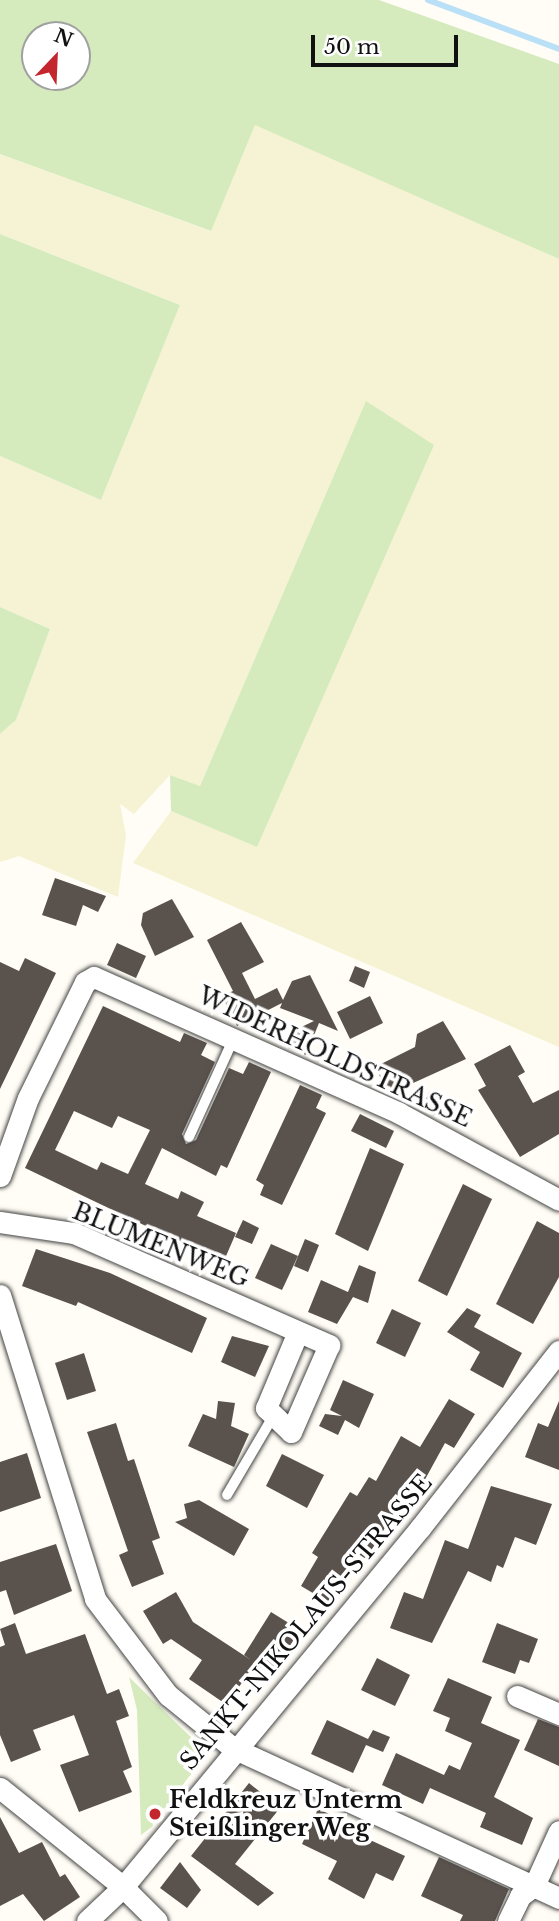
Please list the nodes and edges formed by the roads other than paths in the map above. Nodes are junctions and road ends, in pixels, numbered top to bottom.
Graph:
1 (234, 1038) junction
2 (189, 1137) dead end
3 (0, 1176) edge
4 (559, 1200) edge
5 (0, 1223) edge
6 (0, 1295) edge
7 (298, 1332) junction
8 (559, 1351) edge
9 (274, 1415) junction
10 (227, 1495) dead end
11 (517, 1696) dead end
12 (559, 1714) edge
13 (233, 1748) junction
14 (0, 1788) edge
15 (559, 1831) edge
16 (534, 1886) junction
17 (123, 1887) junction
18 (559, 1898) edge
19 (87, 1921) edge
20 (157, 1921) edge
21 (508, 1921) edge

1 - 2 lane
1 - 3 street, WIDERHOLDSTRASSE
1 - 4 street, WIDERHOLDSTRASSE
5 - 7 street, BLUMENWEG
6 - 13 street
7 - 9 street
7 - 9 street, BLUMENWEG
8 - 13 street, SANKT-NIKOLAUS-STRASSE
9 - 10 lane
11 - 12 street
13 - 16 street
13 - 17 street, SANKT-NIKOLAUS-STRASSE
14 - 17 street
15 - 16 street
16 - 18 street
16 - 21 street
17 - 19 street, SANKT-NIKOLAUS-STRASSE
17 - 20 street

